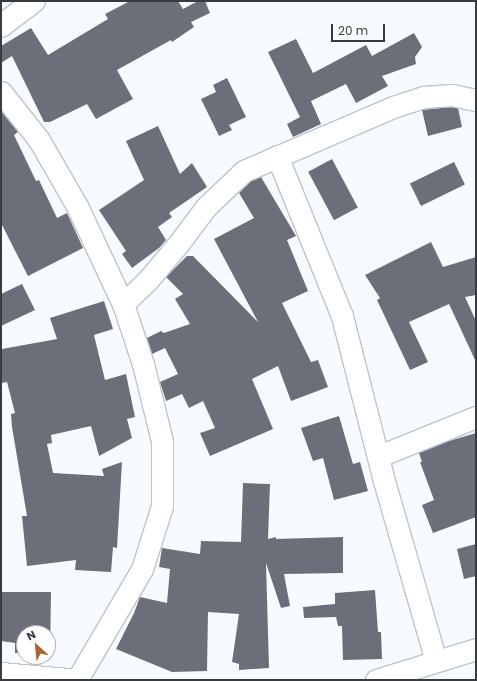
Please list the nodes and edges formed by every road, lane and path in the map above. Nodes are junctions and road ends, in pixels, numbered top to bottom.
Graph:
1 (34, 1) edge
2 (1, 26) edge
3 (1, 92) edge
4 (476, 100) edge
5 (277, 156) junction
6 (123, 304) junction
7 (476, 417) edge
8 (378, 456) junction
9 (476, 649) edge
10 (436, 662) junction
11 (1, 672) edge
12 (78, 680) edge
13 (376, 680) edge

1 - 2 street
3 - 6 street
4 - 5 street
5 - 6 street
5 - 8 street
6 - 12 street
7 - 8 street
8 - 10 street
9 - 10 street
10 - 13 street
11 - 12 street

